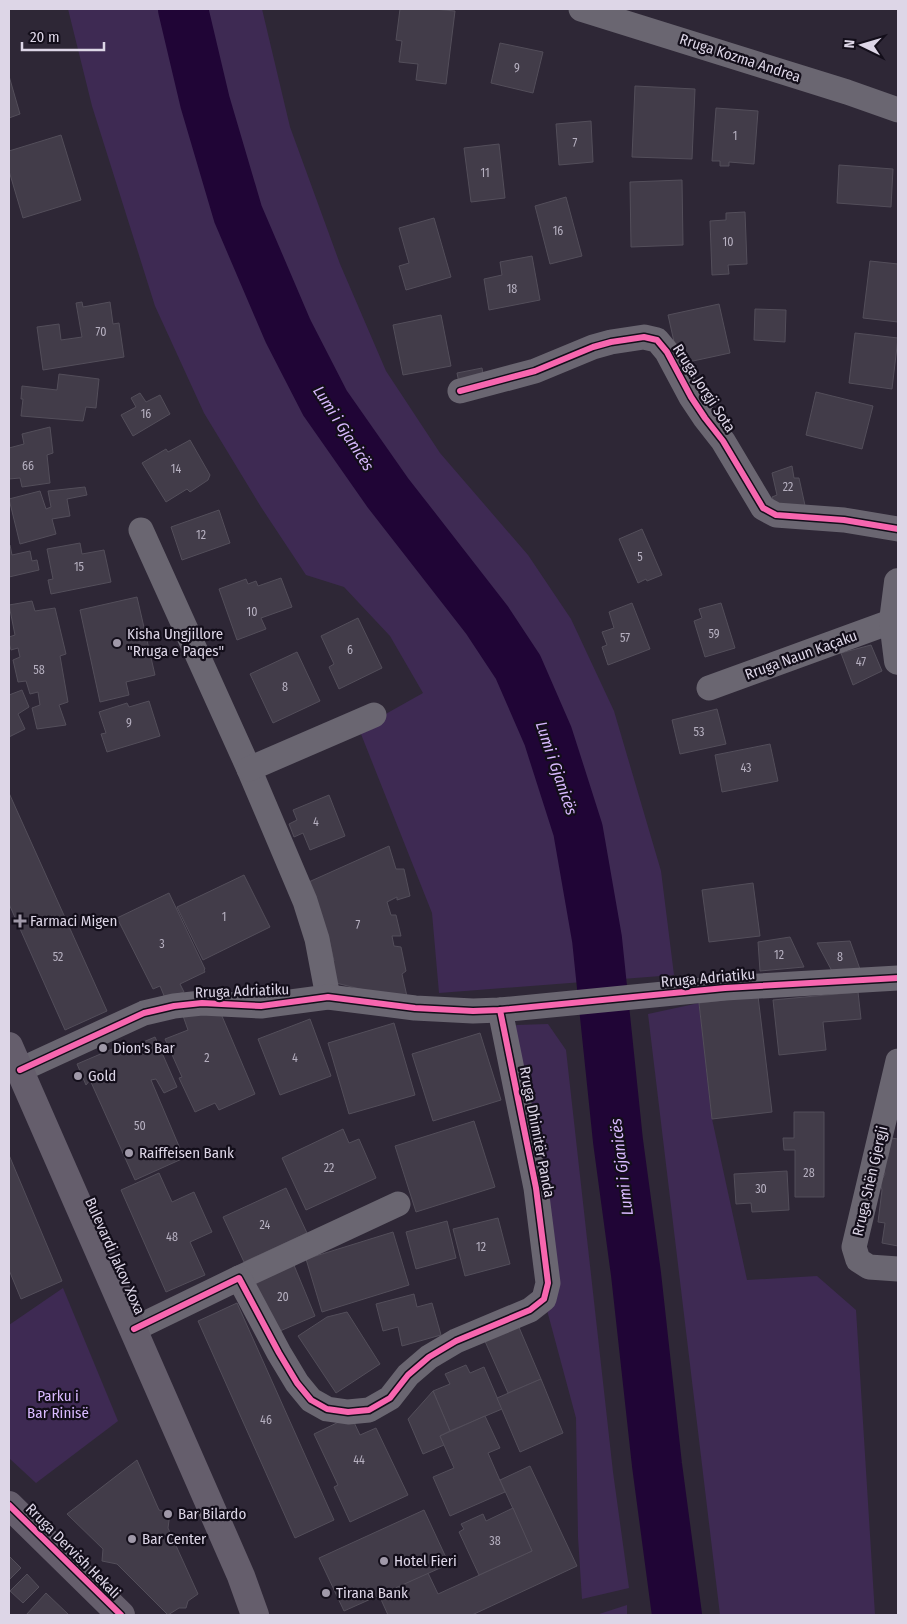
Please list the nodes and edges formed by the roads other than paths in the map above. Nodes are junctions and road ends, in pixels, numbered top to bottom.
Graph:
1 (581, 9) edge
2 (898, 110) edge
3 (460, 391) dead end
4 (898, 529) edge
5 (141, 530) dead end
6 (898, 582) edge
7 (893, 621) junction
8 (898, 661) edge
9 (709, 688) dead end
10 (374, 715) dead end
11 (249, 769) junction
12 (898, 978) edge
13 (328, 998) junction
14 (510, 1009) junction
15 (14, 1058) edge
16 (898, 1060) edge
17 (398, 1204) dead end
18 (898, 1269) edge
19 (239, 1278) junction
20 (134, 1329) junction
21 (9, 1505) edge
22 (121, 1615) edge
23 (255, 1615) edge

1 - 2 street, Rruga Kozma Andrea
3 - 4 street, Rruga Jorgji Sota
5 - 11 street
6 - 7 street
7 - 8 street
7 - 9 street, Rruga Naun Kaçaku
10 - 11 street
11 - 13 street
12 - 14 street, Rruga Adriatiku
13 - 14 street
13 - 15 street, Rruga Adriatiku
14 - 19 street, Rruga Dhimitër Panda
15 - 20 main road, Bulevardi Jakov Xoxa
16 - 18 street, Rruga Shën Gjergji
17 - 19 street
19 - 20 street
20 - 23 main road, Bulevardi Jakov Xoxa
21 - 22 main road, Rruga Dervish Hekali

